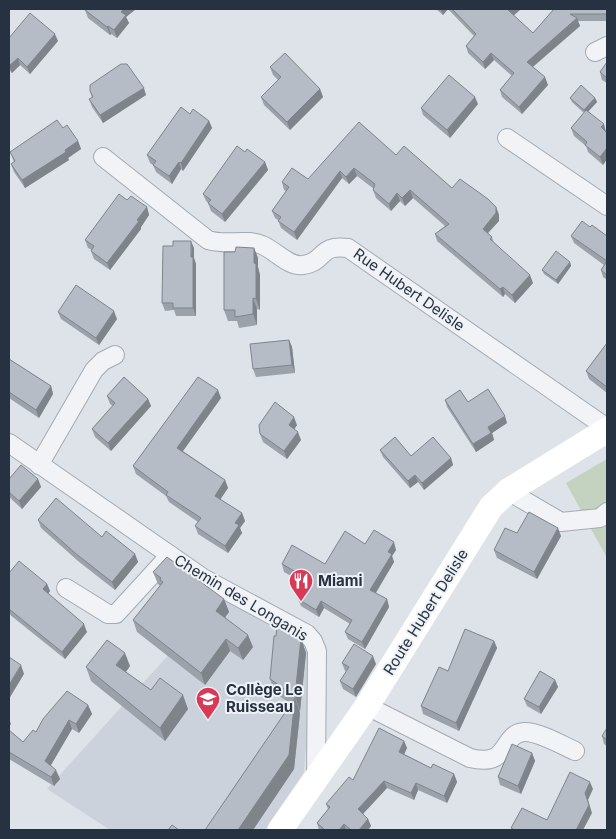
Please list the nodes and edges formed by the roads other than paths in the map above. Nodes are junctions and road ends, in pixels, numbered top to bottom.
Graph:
1 (507, 138) dead end
2 (103, 157) dead end
3 (607, 206) edge
4 (115, 355) dead end
5 (607, 429) edge
6 (9, 443) edge
7 (40, 464) junction
8 (508, 491) junction
9 (607, 512) edge
10 (170, 555) junction
11 (66, 588) dead end
12 (366, 706) junction
13 (575, 750) dead end
14 (316, 777) junction
15 (280, 830) edge

1 - 3 street
2 - 5 street, Rue Hubert Delisle
4 - 7 street
5 - 8 main road, Route Hubert Delisle
6 - 7 street, Chemin des Longanis
7 - 10 street, Chemin des Longanis
8 - 9 street
8 - 12 main road, Route Hubert Delisle
10 - 11 street
10 - 14 street, Chemin des Longanis
12 - 13 street
12 - 14 main road, Route Hubert Delisle
14 - 15 main road, Route Hubert Delisle

